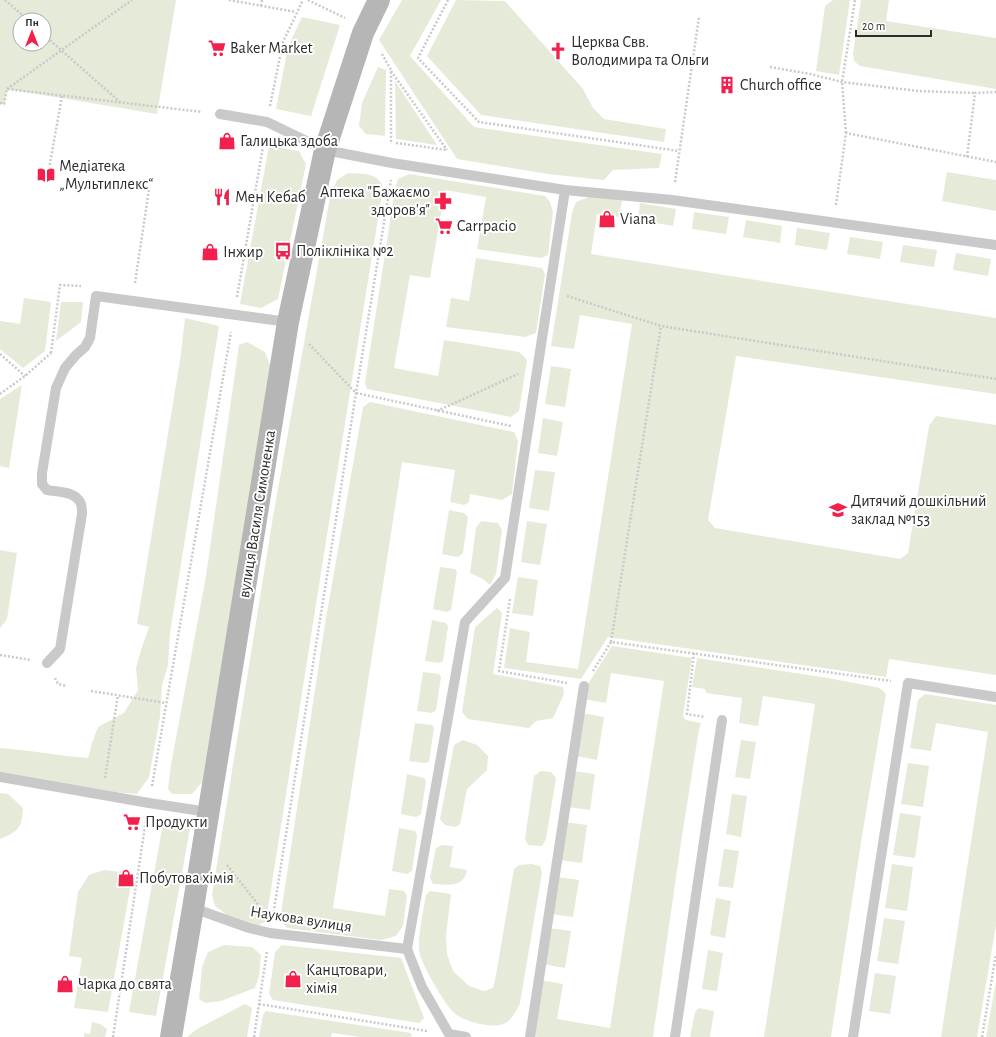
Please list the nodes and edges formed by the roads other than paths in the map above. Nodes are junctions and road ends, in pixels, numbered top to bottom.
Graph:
1 (379, 0) edge
2 (220, 114) road end
3 (326, 150) junction
4 (565, 190) junction
5 (996, 245) edge
6 (288, 322) junction
7 (46, 663) road end
8 (584, 686) road end
9 (996, 697) edge
10 (722, 720) road end
11 (0, 776) edge
12 (208, 812) junction
13 (193, 908) junction
14 (407, 949) junction
15 (449, 1036) edge
16 (171, 1037) edge
17 (466, 1037) edge
18 (530, 1037) edge
19 (675, 1037) edge
20 (854, 1037) edge

1 - 3 street, вулиця Василя Симоненка
2 - 3 lane
3 - 4 lane
3 - 6 street, вулиця Василя Симоненка
4 - 5 lane
4 - 14 lane
6 - 7 lane
6 - 12 street, вулиця Василя Симоненка
8 - 18 lane
9 - 20 lane
10 - 19 lane
11 - 12 lane
12 - 13 street, вулиця Василя Симоненка
13 - 14 lane, Наукова вулиця
13 - 16 street, вулиця Василя Симоненка
14 - 15 lane
15 - 17 lane

